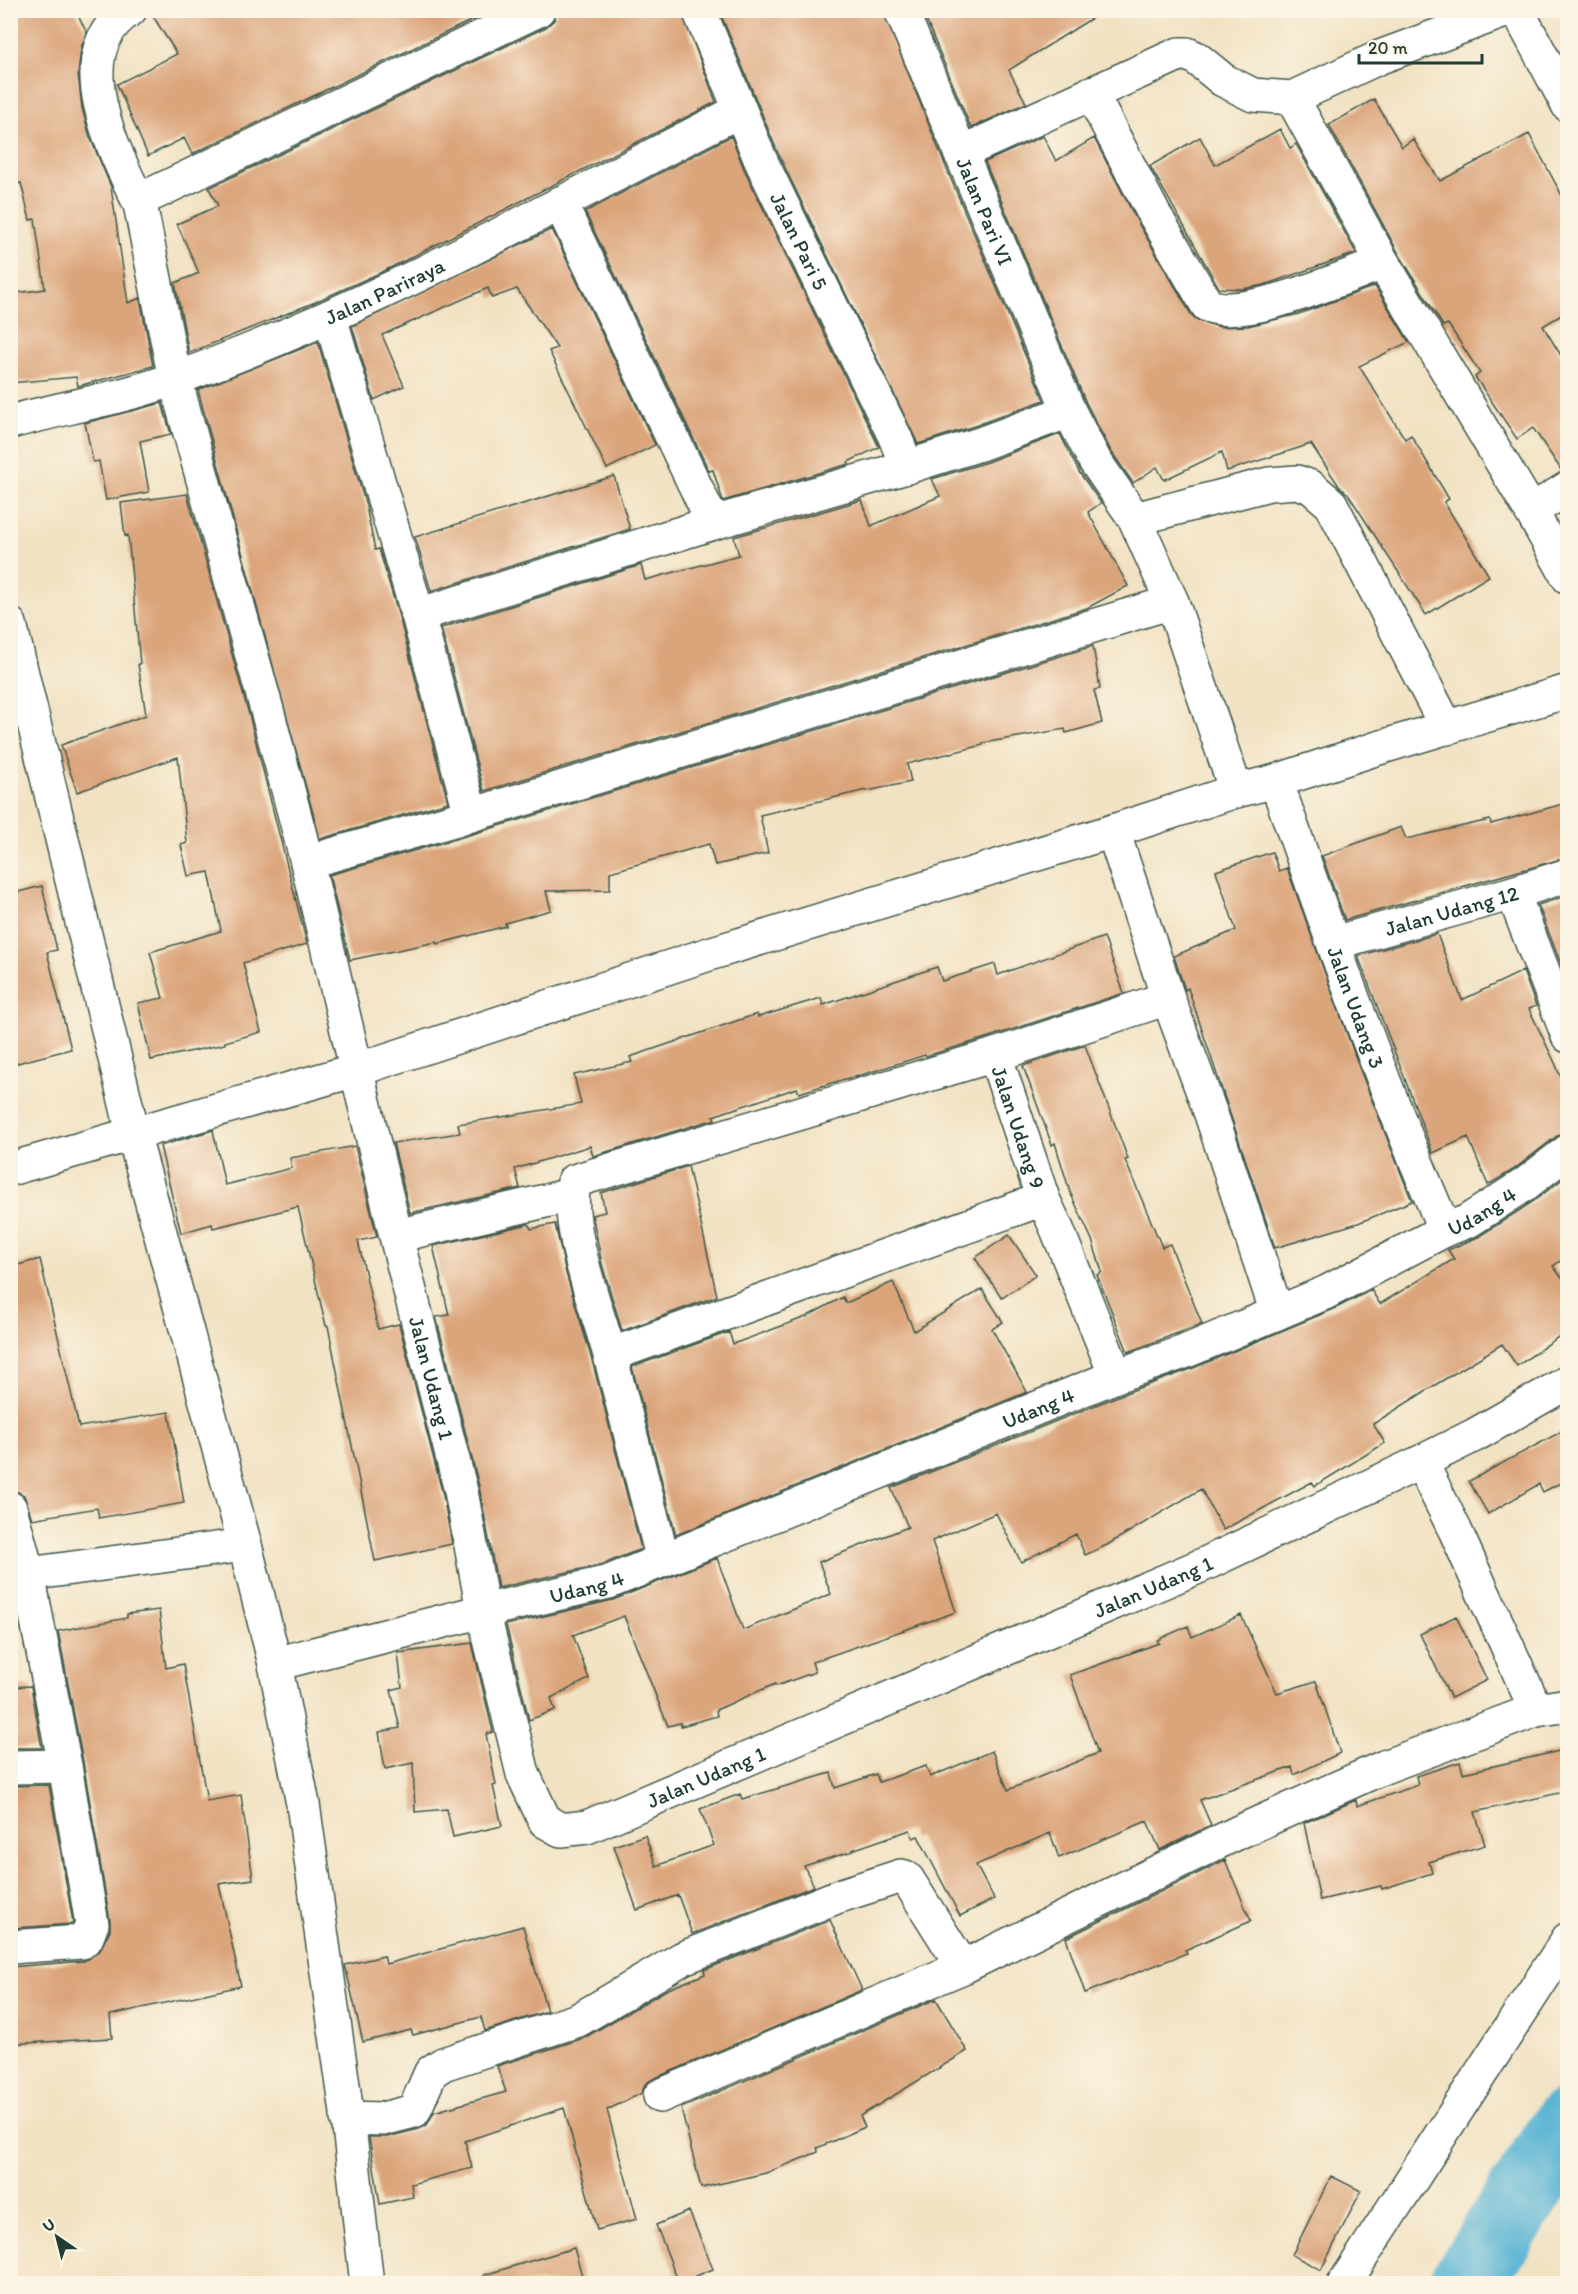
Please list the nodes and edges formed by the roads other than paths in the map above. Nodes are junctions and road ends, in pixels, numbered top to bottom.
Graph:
1 (130, 10) edge
2 (538, 10) edge
3 (699, 10) edge
4 (902, 10) edge
5 (1507, 10) edge
6 (1517, 10) edge
7 (1091, 93) junction
8 (1292, 98) junction
9 (1568, 105) edge
10 (740, 111) junction
11 (960, 153) junction
12 (560, 202) junction
13 (140, 204) junction
14 (1383, 263) junction
15 (330, 317) junction
16 (175, 379) junction
17 (1069, 411) junction
18 (10, 422) edge
19 (907, 467) junction
20 (1568, 488) edge
21 (1531, 511) junction
22 (1135, 519) junction
23 (713, 523) junction
24 (1568, 577) edge
25 (1172, 602) junction
26 (418, 615) junction
27 (10, 624) edge
28 (1568, 691) edge
29 (1447, 728) junction
30 (1276, 781) junction
31 (1236, 790) junction
32 (471, 815) junction
33 (1113, 831) junction
34 (307, 862) junction
35 (1568, 875) edge
36 (1513, 894) junction
37 (1334, 943) junction
38 (1168, 998) junction
39 (1568, 1036) edge
40 (995, 1055) junction
41 (356, 1070) junction
42 (133, 1132) junction
43 (1568, 1151) edge
44 (10, 1169) edge
45 (572, 1195) junction
46 (1043, 1199) junction
47 (1445, 1230) junction
48 (396, 1236) junction
49 (1277, 1313) junction
50 (610, 1355) junction
51 (1116, 1376) junction
52 (1568, 1382) edge
53 (1421, 1462) junction
54 (10, 1508) edge
55 (245, 1545) junction
56 (663, 1560) junction
57 (19, 1574) edge
58 (483, 1611) junction
59 (275, 1664) junction
60 (1568, 1705) edge
61 (1536, 1710) junction
62 (65, 1766) junction
63 (10, 1767) edge
64 (1568, 1939) edge
65 (10, 1947) edge
66 (963, 1967) junction
67 (660, 2096) dead end
68 (347, 2118) junction
69 (367, 2283) edge
70 (1344, 2283) edge

1 - 13 street, Jalan Udang 1
2 - 13 street
3 - 10 street, Jalan Pari 5
4 - 11 street, Jalan Pari VI
5 - 8 street
6 - 9 street
7 - 8 street
7 - 11 street
7 - 14 street
8 - 14 street
10 - 12 street, Jalan Pariraya
10 - 19 street, Jalan Pari 5
11 - 17 street, Jalan Pari VI
12 - 15 street, Jalan Pariraya
12 - 23 street
13 - 16 street, Jalan Udang 1
14 - 21 street
15 - 16 street, Jalan Pariraya
15 - 26 street
16 - 18 street, Jalan Pariraya
16 - 34 street, Jalan Udang 1
17 - 19 street
17 - 22 street, Jalan Pari VI
19 - 23 street
20 - 21 street
21 - 24 street
22 - 25 street, Jalan Pari VI
22 - 29 street
23 - 26 street
25 - 31 street, Jalan Pari VI
25 - 32 street
26 - 32 street
27 - 42 street
28 - 29 street
29 - 30 street
30 - 31 street
30 - 37 street, Jalan Udang 3
31 - 33 street
32 - 34 street
33 - 38 street
33 - 41 street
34 - 41 street, Jalan Udang 1
35 - 36 street, Jalan Udang 12
36 - 37 street, Jalan Udang 12
36 - 39 street
37 - 47 street, Jalan Udang 3
38 - 40 street
38 - 49 street
40 - 45 street
40 - 46 street, Jalan Udang 9
41 - 42 street
41 - 48 street, Jalan Udang 1
42 - 44 street
42 - 55 street
43 - 47 street, Udang 4
45 - 48 street
45 - 50 street
46 - 50 street
46 - 51 street, Jalan Udang 9
47 - 49 street, Udang 4
48 - 58 street, Jalan Udang 1
49 - 51 street, Udang 4
50 - 56 street
51 - 56 street, Udang 4
52 - 53 street, Jalan Udang 1
53 - 58 street, Jalan Udang 1
53 - 61 street
54 - 57 street
55 - 57 street
55 - 59 street
56 - 58 street, Udang 4
57 - 62 street
58 - 59 street, Udang 4
59 - 68 street
60 - 61 street
61 - 66 street
62 - 63 street
62 - 65 street
64 - 70 street
66 - 67 street
66 - 68 street
68 - 69 street

